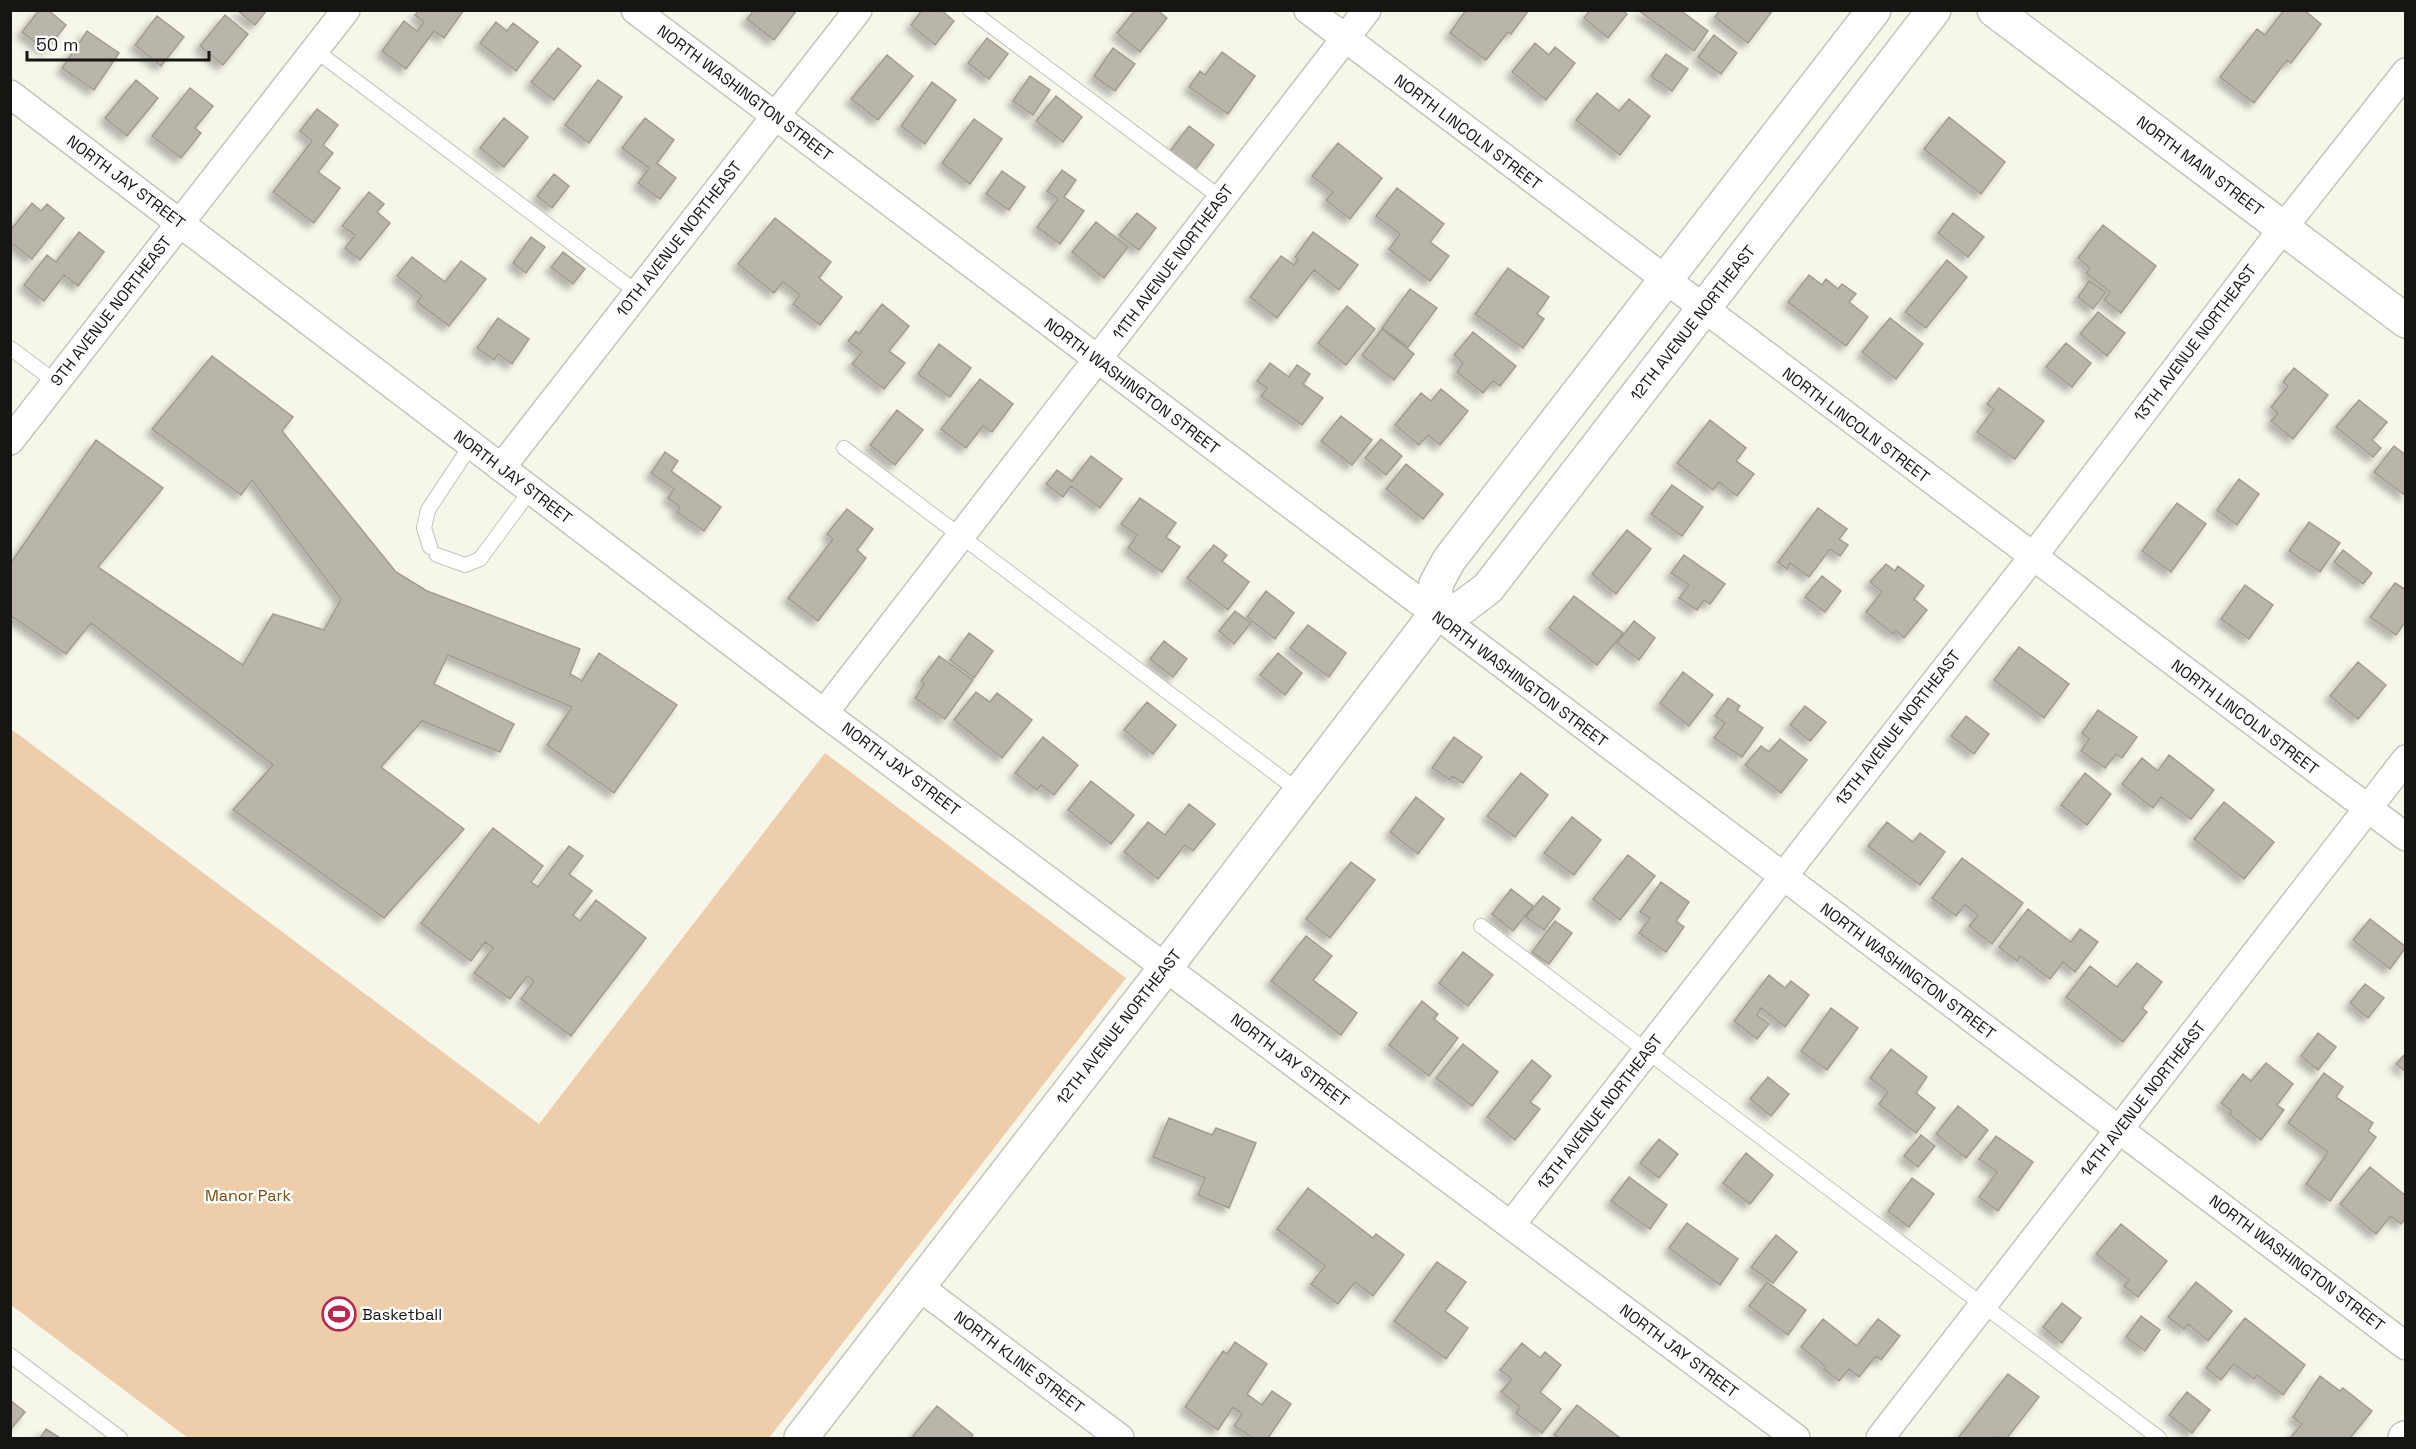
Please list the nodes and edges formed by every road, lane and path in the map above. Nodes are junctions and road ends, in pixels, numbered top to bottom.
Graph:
1 (346, 10) edge
2 (635, 10) edge
3 (858, 10) edge
4 (970, 10) edge
5 (1308, 10) edge
6 (1367, 10) edge
7 (1874, 10) edge
8 (1934, 10) edge
9 (1994, 10) edge
10 (1345, 39) junction
11 (315, 50) junction
12 (2406, 72) edge
13 (10, 94) edge
14 (775, 116) junction
15 (1221, 198) junction
16 (180, 223) junction
17 (2283, 228) junction
18 (1665, 280) junction
19 (638, 293) junction
20 (1704, 309) junction
21 (2406, 321) edge
22 (10, 348) edge
23 (1098, 360) junction
24 (56, 382) junction
25 (10, 441) edge
26 (471, 445) junction
27 (844, 448) dead end
28 (501, 468) junction
29 (531, 490) junction
30 (960, 536) junction
31 (2032, 558) junction
32 (1435, 615) junction
33 (824, 712) junction
34 (2406, 759) edge
35 (1300, 792) junction
36 (2367, 808) junction
37 (2406, 837) edge
38 (1782, 876) junction
39 (1481, 926) dead end
40 (1166, 967) junction
41 (1647, 1052) junction
42 (2120, 1130) junction
43 (1511, 1225) junction
44 (918, 1286) junction
45 (1983, 1305) junction
46 (2406, 1346) edge
47 (10, 1355) edge
48 (120, 1438) edge
49 (801, 1438) edge
50 (1120, 1438) edge
51 (1796, 1438) edge
52 (1880, 1438) edge
53 (2159, 1438) edge

1 - 11 street, 9TH AVENUE NORTHEAST
2 - 14 street, NORTH WASHINGTON STREET
3 - 14 street, 10TH AVENUE NORTHEAST
4 - 15 lane
5 - 10 street, NORTH LINCOLN STREET
6 - 10 street, 11TH AVENUE NORTHEAST
7 - 18 street
8 - 20 street, 12TH AVENUE NORTHEAST
9 - 17 street, NORTH MAIN STREET
10 - 15 street, 11TH AVENUE NORTHEAST
10 - 18 street, NORTH LINCOLN STREET
11 - 16 street, 9TH AVENUE NORTHEAST
11 - 19 lane
12 - 17 street, 13TH AVENUE NORTHEAST
13 - 16 street, NORTH JAY STREET
14 - 19 street, 10TH AVENUE NORTHEAST
14 - 23 street, NORTH WASHINGTON STREET
15 - 23 street, 11TH AVENUE NORTHEAST
16 - 24 street, 9TH AVENUE NORTHEAST
16 - 26 street, NORTH JAY STREET
17 - 21 street, NORTH MAIN STREET
17 - 31 street, 13TH AVENUE NORTHEAST
18 - 20 street, NORTH LINCOLN STREET
18 - 32 street
19 - 28 street, 10TH AVENUE NORTHEAST
20 - 31 street, NORTH LINCOLN STREET
20 - 32 street, 12TH AVENUE NORTHEAST
22 - 24 lane
23 - 30 street, 11TH AVENUE NORTHEAST
23 - 32 street, NORTH WASHINGTON STREET
24 - 25 street, 9TH AVENUE NORTHEAST
26 - 28 street, NORTH JAY STREET
26 - 29 lane
27 - 30 lane
28 - 29 street, NORTH JAY STREET
29 - 33 street, NORTH JAY STREET
30 - 33 street, 11TH AVENUE NORTHEAST
30 - 35 lane
31 - 36 street, NORTH LINCOLN STREET
31 - 38 street, 13TH AVENUE NORTHEAST
32 - 35 street, 12TH AVENUE NORTHEAST
32 - 38 street, NORTH WASHINGTON STREET
33 - 40 street, NORTH JAY STREET
34 - 36 street, 14TH AVENUE NORTHEAST
35 - 40 street, 12TH AVENUE NORTHEAST
36 - 37 street, NORTH LINCOLN STREET
36 - 42 street, 14TH AVENUE NORTHEAST
38 - 41 street, 13TH AVENUE NORTHEAST
38 - 42 street, NORTH WASHINGTON STREET
39 - 41 lane
40 - 43 street, NORTH JAY STREET
40 - 44 street, 12TH AVENUE NORTHEAST
41 - 43 street, 13TH AVENUE NORTHEAST
41 - 45 lane
42 - 45 street, 14TH AVENUE NORTHEAST
42 - 46 street, NORTH WASHINGTON STREET
43 - 51 street, NORTH JAY STREET
44 - 49 street, 12TH AVENUE NORTHEAST
44 - 50 street, NORTH KLINE STREET
45 - 52 street, 14TH AVENUE NORTHEAST
45 - 53 lane
47 - 48 lane

